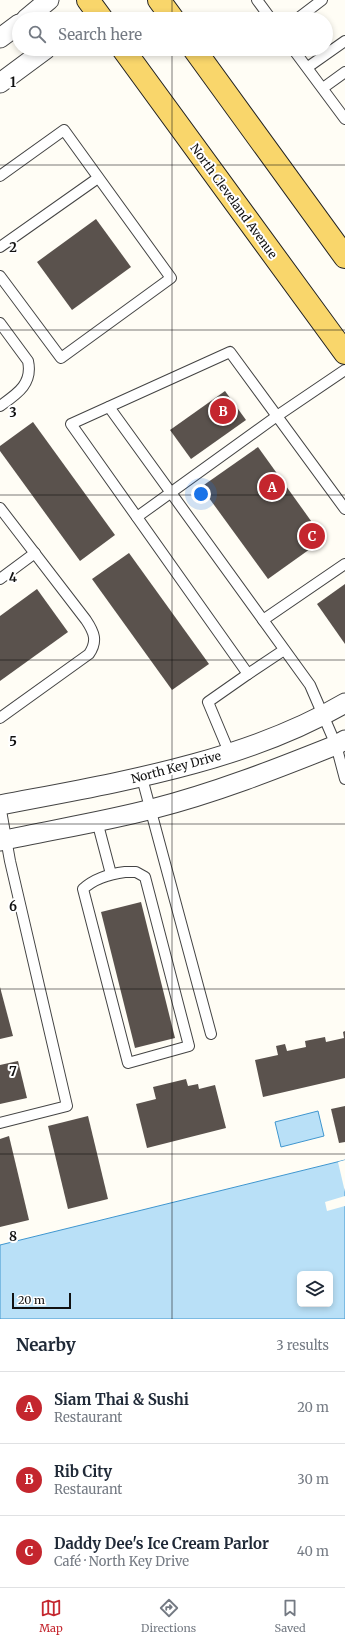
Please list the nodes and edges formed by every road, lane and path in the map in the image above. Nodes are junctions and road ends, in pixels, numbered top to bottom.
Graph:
1 (49, 0) edge
2 (159, 0) edge
3 (257, 0) edge
4 (316, 2) edge
5 (34, 12) edge
6 (168, 12) edge
7 (266, 12) edge
8 (305, 12) edge
9 (12, 29) edge
10 (0, 38) edge
11 (345, 41) edge
12 (333, 49) edge
13 (37, 56) edge
14 (128, 56) edge
15 (199, 56) edge
16 (299, 56) edge
17 (324, 56) edge
18 (308, 67) junction
19 (345, 72) edge
20 (0, 83) edge
21 (323, 88) junction
22 (345, 119) edge
23 (0, 176) edge
24 (98, 178) junction
25 (0, 247) edge
26 (345, 257) edge
27 (0, 276) edge
28 (0, 323) edge
29 (345, 353) edge
30 (345, 370) edge
31 (0, 406) edge
32 (109, 407) junction
33 (277, 416) junction
34 (171, 492) junction
35 (0, 508) edge
36 (345, 509) edge
37 (137, 517) junction
38 (35, 553) junction
39 (345, 564) edge
40 (0, 578) edge
41 (263, 620) junction
42 (284, 650) junction
43 (248, 674) junction
44 (345, 704) edge
45 (324, 714) junction
46 (0, 718) edge
47 (341, 743) edge
48 (229, 752) junction
49 (142, 778) junction
50 (345, 779) edge
51 (0, 805) edge
52 (150, 810) junction
53 (97, 821) junction
54 (3, 840) edge
55 (111, 874) junction
56 (211, 1034) dead end
57 (0, 1123) edge

1 - 5 street
2 - 6 main road
3 - 7 lane
4 - 8 lane
9 - 10 street
11 - 12 lane
13 - 20 street
14 - 29 main road, North Cleveland Avenue
15 - 26 main road
16 - 18 lane
17 - 18 lane
18 - 21 lane
19 - 21 lane
21 - 22 lane
23 - 24 lane
24 - 25 lane
24 - 27 lane
28 - 31 lane
30 - 33 lane
32 - 33 lane
32 - 34 lane
32 - 37 lane
33 - 34 lane
33 - 36 lane
34 - 37 lane
34 - 41 lane
35 - 38 lane
37 - 43 lane
38 - 40 lane
38 - 46 lane
39 - 41 lane
41 - 42 lane
42 - 43 lane
42 - 45 lane
43 - 48 lane
44 - 45 street, North Key Drive
45 - 47 lane
45 - 48 street, North Key Drive
47 - 50 lane
47 - 52 street
48 - 49 street, North Key Drive
49 - 51 street, North Key Drive
49 - 52 lane
51 - 54 lane
52 - 53 street
52 - 56 lane
53 - 54 street
53 - 55 lane
54 - 57 lane
55 - 55 lane

